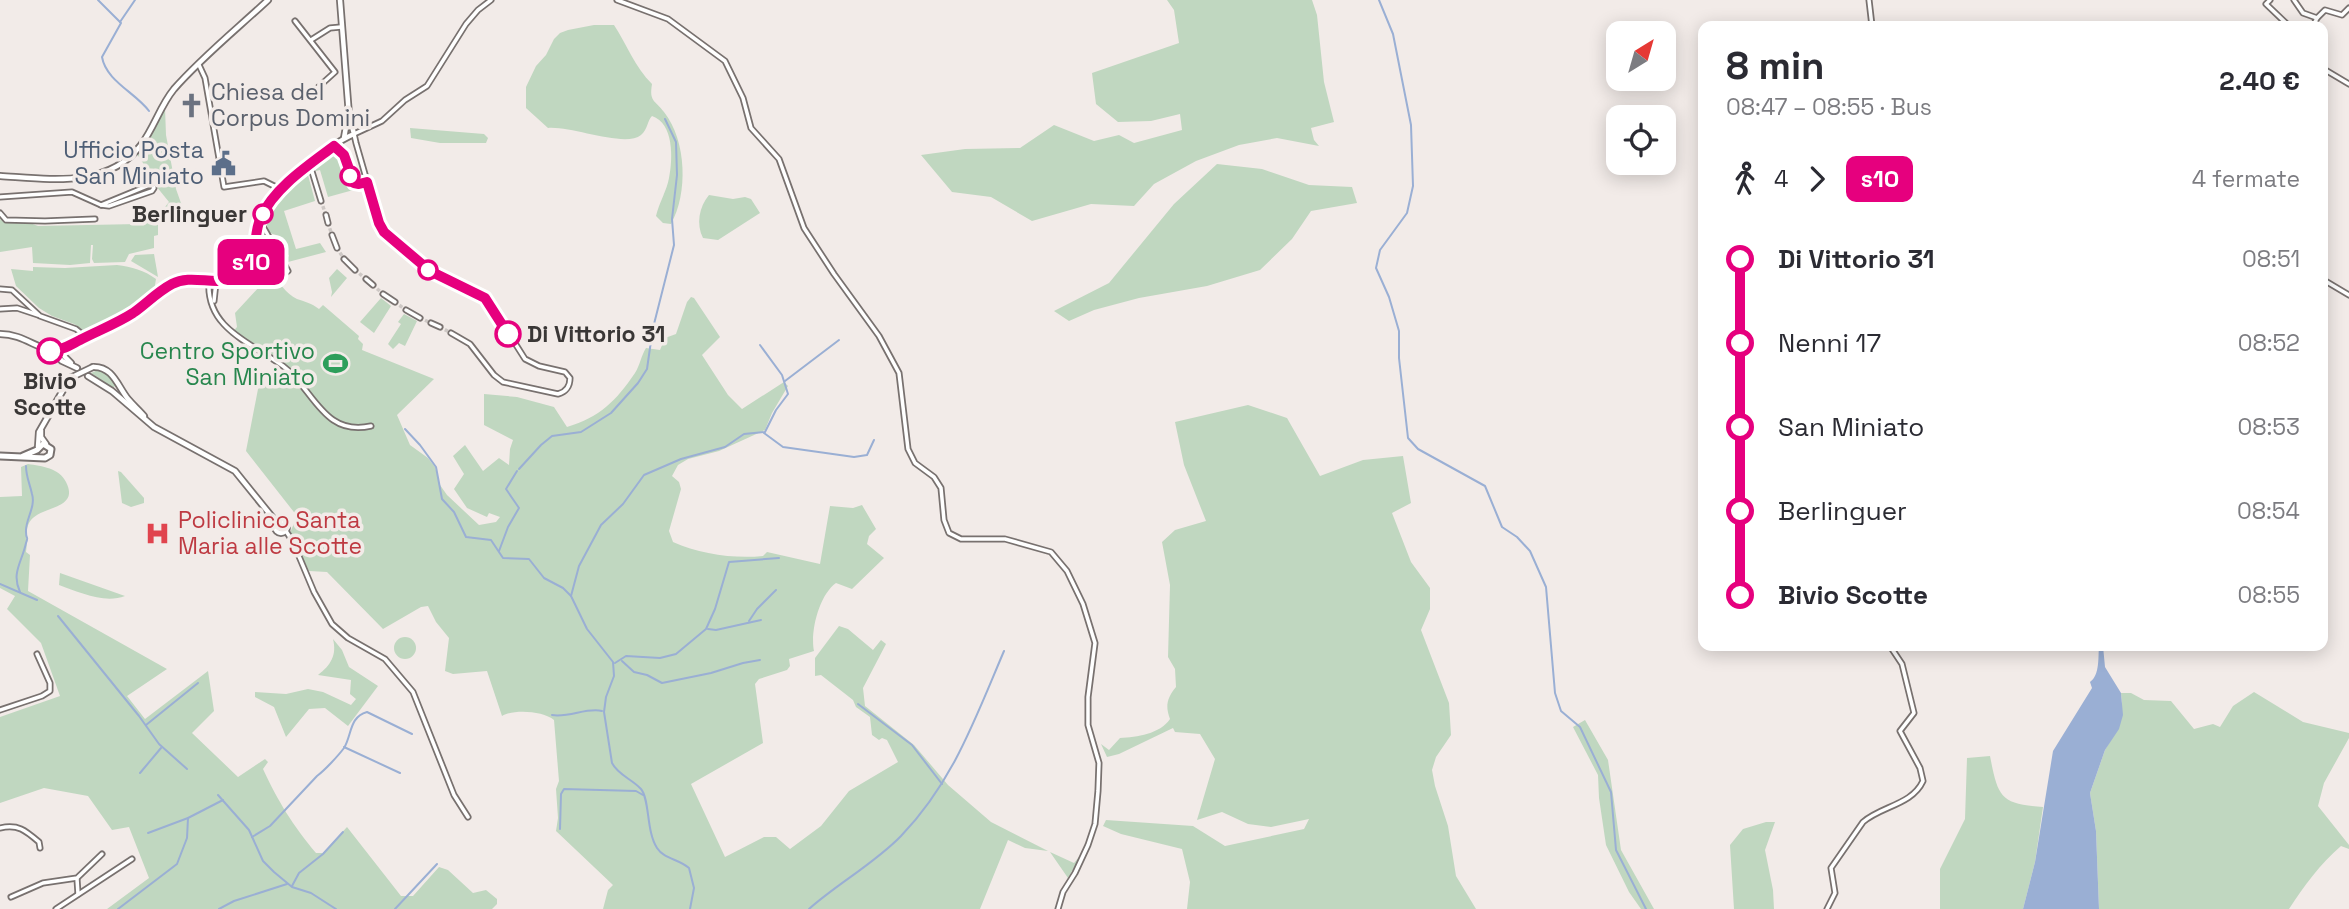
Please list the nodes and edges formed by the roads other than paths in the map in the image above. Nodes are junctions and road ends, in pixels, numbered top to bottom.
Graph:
1 (268, 0) edge
2 (340, 0) edge
3 (491, 0) edge
4 (617, 0) edge
5 (1869, 0) edge
6 (2270, 0) edge
7 (2294, 0) edge
8 (2349, 8) edge
9 (2317, 18) junction
10 (295, 21) dead end
11 (1871, 21) edge
12 (2284, 21) edge
13 (2316, 21) edge
14 (341, 27) junction
15 (311, 41) junction
16 (199, 65) junction
17 (2328, 72) edge
18 (2349, 84) edge
19 (314, 91) dead end
20 (349, 115) junction
21 (354, 134) junction
22 (344, 139) junction
23 (334, 146) junction
24 (310, 164) junction
25 (0, 176) edge
26 (367, 182) junction
27 (282, 190) junction
28 (0, 197) edge
29 (321, 201) tunnel mouth
30 (100, 205) junction
31 (0, 213) edge
32 (326, 215) tunnel mouth
33 (94, 219) dead end
34 (260, 221) junction
35 (328, 223) tunnel mouth
36 (257, 233) junction
37 (267, 235) junction
38 (332, 236) tunnel mouth
39 (337, 248) tunnel mouth
40 (255, 252) junction
41 (344, 259) tunnel mouth
42 (355, 270) tunnel mouth
43 (366, 279) tunnel mouth
44 (209, 282) junction
45 (216, 282) junction
46 (2328, 283) edge
47 (373, 285) tunnel mouth
48 (0, 289) edge
49 (383, 294) tunnel mouth
50 (2349, 295) edge
51 (395, 302) tunnel mouth
52 (214, 307) junction
53 (0, 309) edge
54 (406, 310) tunnel mouth
55 (40, 316) junction
56 (420, 318) tunnel mouth
57 (431, 323) tunnel mouth
58 (440, 327) tunnel mouth
59 (452, 333) tunnel mouth
60 (0, 334) edge
61 (86, 337) junction
62 (61, 349) junction
63 (53, 351) junction
64 (88, 376) dead end
65 (119, 386) junction
66 (116, 395) junction
67 (145, 420) junction
68 (371, 426) dead end
69 (41, 430) junction
70 (46, 444) junction
71 (38, 451) junction
72 (0, 456) edge
73 (277, 523) junction
74 (286, 531) junction
75 (1893, 651) edge
76 (37, 654) dead end
77 (0, 710) edge
78 (468, 817) dead end
79 (0, 828) edge
80 (40, 848) dead end
81 (102, 854) dead end
82 (132, 859) dead end
83 (77, 878) junction
84 (78, 894) junction
85 (11, 897) dead end
86 (56, 909) edge
87 (1058, 909) edge
88 (1827, 909) edge

1 - 16 street
2 - 14 street
3 - 21 street
4 - 87 street
5 - 11 street
6 - 12 street
7 - 9 street
8 - 9 street
9 - 13 street
10 - 15 street
14 - 15 street
14 - 20 street
15 - 19 street
16 - 25 street
16 - 27 street
17 - 18 street
20 - 21 street
20 - 22 street
21 - 22 street
21 - 26 street
22 - 23 street
23 - 24 street
23 - 26 street
24 - 27 street
24 - 29 street
26 - 59 street
27 - 34 street
28 - 30 street
30 - 30 street
31 - 33 street
32 - 35 street
34 - 36 street
34 - 37 street
36 - 37 street
36 - 40 street
37 - 40 street
38 - 39 street
40 - 45 street
41 - 42 street
43 - 47 street
44 - 45 street
44 - 52 street
44 - 61 street
45 - 52 street
46 - 50 street
48 - 55 street
49 - 51 street
52 - 68 street
53 - 55 street
54 - 56 street
55 - 61 street
57 - 58 street
60 - 63 street
61 - 62 street
62 - 63 street
62 - 63 street
64 - 66 street
65 - 66 street
65 - 67 street
65 - 69 street, bridge
66 - 67 street
67 - 73 street
69 - 70 street
69 - 71 street
70 - 71 main road
70 - 71 main road
71 - 72 main road
73 - 74 street
73 - 74 street
74 - 78 street
75 - 88 street
76 - 77 street
79 - 80 street
81 - 83 street
82 - 84 street
83 - 84 street
83 - 85 street
84 - 86 street

